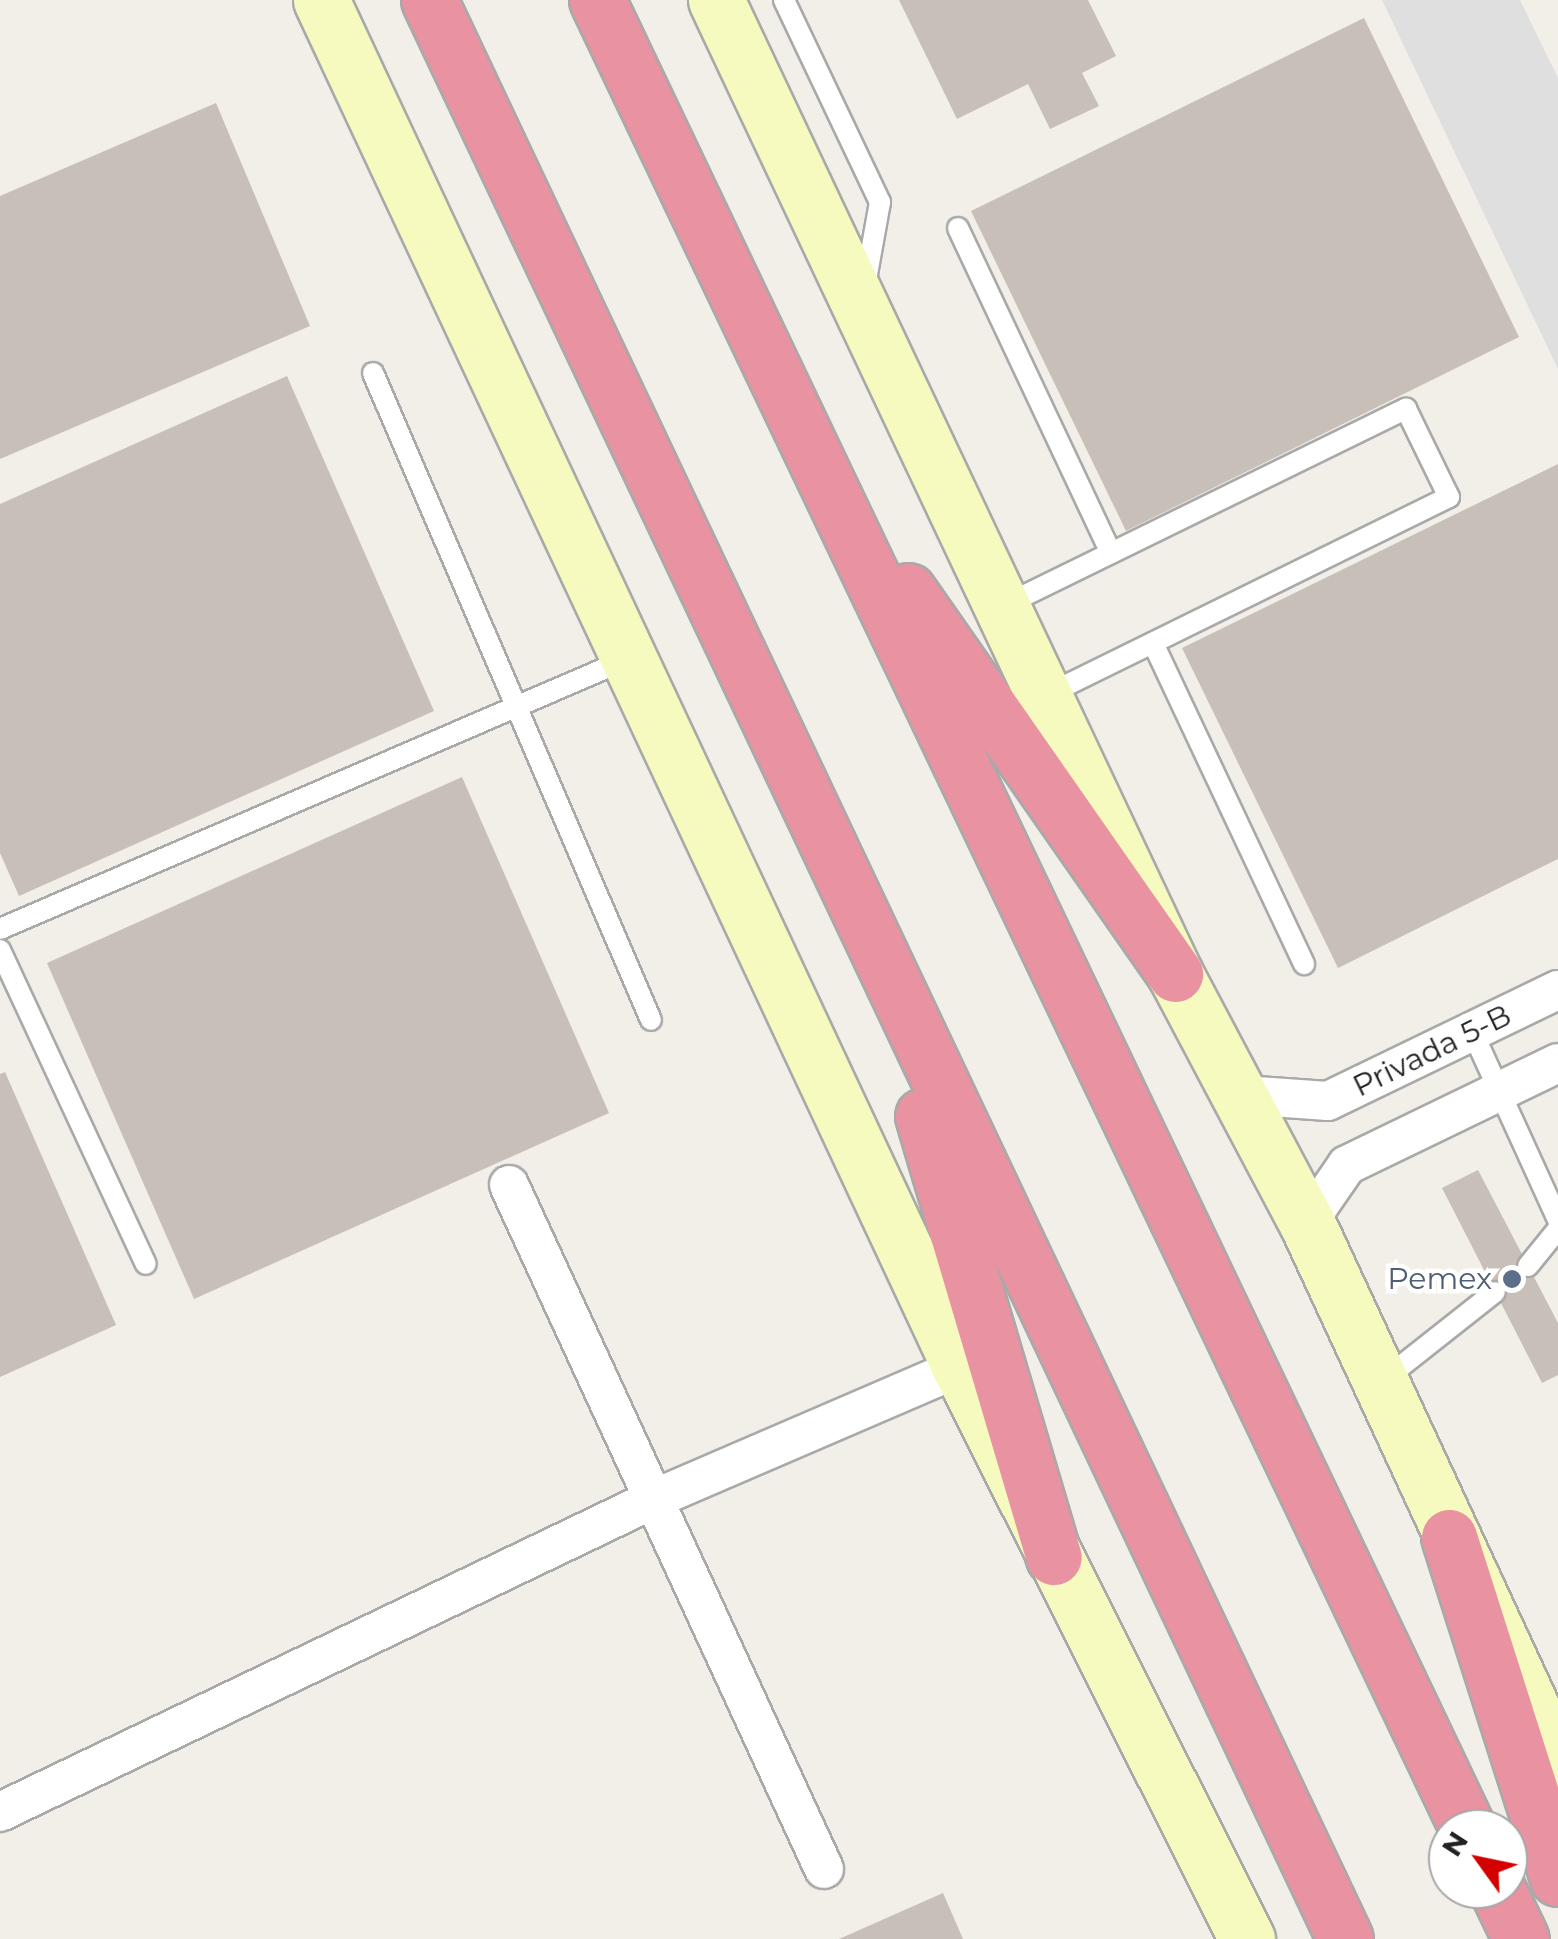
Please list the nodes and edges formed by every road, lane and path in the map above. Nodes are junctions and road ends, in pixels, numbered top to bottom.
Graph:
1 (320, 0) edge
2 (429, 0) edge
3 (597, 0) edge
4 (716, 0) edge
5 (784, 0) edge
6 (958, 228) dead end
7 (862, 307) junction
8 (373, 373) dead end
9 (809, 446) junction
10 (1111, 554) junction
11 (1002, 606) junction
12 (1153, 643) junction
13 (628, 658) junction
14 (1045, 696) junction
15 (514, 706) junction
16 (0, 929) edge
17 (0, 950) edge
18 (875, 955) junction
19 (1304, 964) dead end
20 (1175, 974) junction
21 (1558, 990) edge
22 (651, 1020) dead end
23 (1472, 1032) junction
24 (1558, 1063) edge
25 (1500, 1091) junction
26 (1243, 1095) junction
27 (508, 1185) dead end
28 (1558, 1220) edge
29 (1306, 1223) junction
30 (1558, 1229) edge
31 (146, 1264) dead end
32 (1528, 1266) dead end
33 (1495, 1292) dead end
34 (960, 1367) junction
35 (1379, 1383) junction
36 (654, 1499) junction
37 (1449, 1536) junction
38 (1054, 1557) junction
39 (1558, 1765) edge
40 (1458, 1809) edge
41 (0, 1812) edge
42 (824, 1870) dead end
43 (1558, 1878) edge
44 (1507, 1909) edge
45 (1248, 1939) edge
46 (1345, 1939) edge
47 (1521, 1939) edge

1 - 13 main road
2 - 18 highway
3 - 9 highway
4 - 7 main road
5 - 7 lane
6 - 10 lane
7 - 11 main road
8 - 15 lane
9 - 20 highway
9 - 40 highway
10 - 11 lane
10 - 12 lane
11 - 14 main road
12 - 14 lane
12 - 19 lane
13 - 15 lane
13 - 34 main road
14 - 20 main road
15 - 16 lane
15 - 22 lane
17 - 31 lane
18 - 38 highway
18 - 46 highway
20 - 26 main road
21 - 23 street, Privada 5-B
23 - 25 lane
23 - 26 street, Privada 5-B
24 - 25 street
25 - 28 lane
25 - 29 street
26 - 29 main road
27 - 36 street
29 - 35 main road
30 - 32 lane
33 - 35 lane
34 - 36 street
34 - 38 main road
35 - 37 main road
36 - 41 street
36 - 42 street
37 - 39 main road
37 - 43 highway
38 - 45 main road
44 - 47 highway

